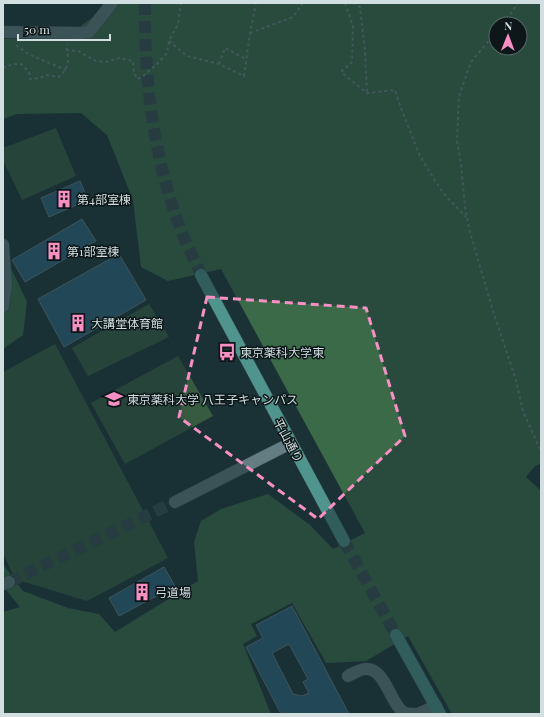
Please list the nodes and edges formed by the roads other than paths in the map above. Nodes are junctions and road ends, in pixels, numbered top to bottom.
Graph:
1 (112, 3) edge
2 (3, 32) edge
3 (3, 245) edge
4 (201, 275) tunnel mouth
5 (3, 306) edge
6 (291, 443) junction
7 (175, 502) tunnel mouth
8 (344, 541) tunnel mouth
9 (396, 635) tunnel mouth
10 (348, 676) dead end
11 (438, 710) edge
12 (415, 714) edge
13 (418, 714) edge

1 - 2 street
3 - 5 street
4 - 6 main road, 平山通り
6 - 7 street
6 - 8 main road, 平山通り
9 - 11 main road
10 - 12 street
11 - 13 street

